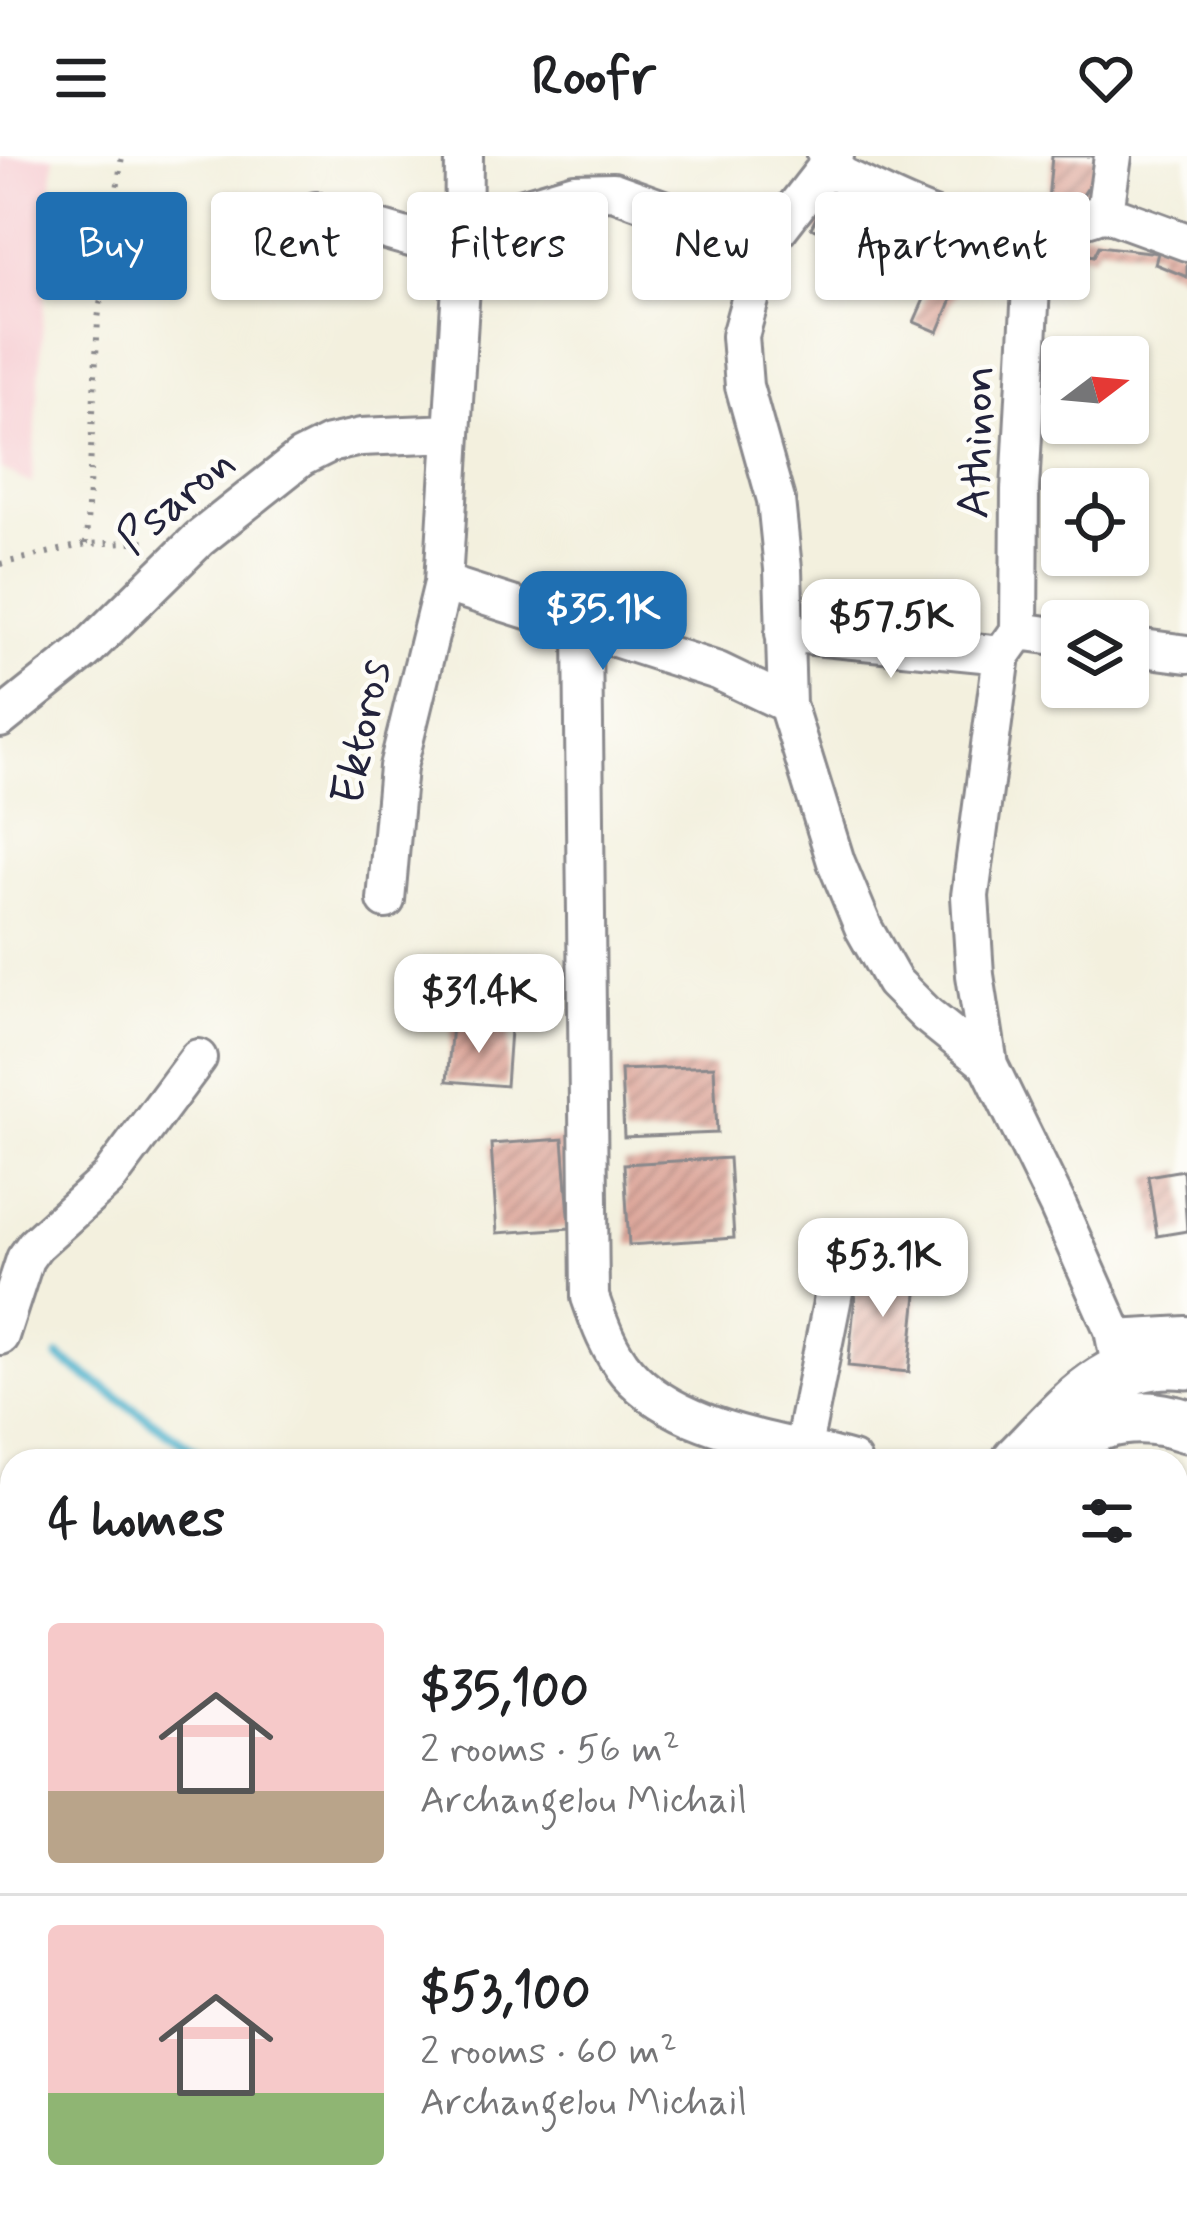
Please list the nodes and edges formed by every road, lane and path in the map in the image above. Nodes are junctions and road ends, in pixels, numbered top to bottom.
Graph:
1 (122, 156) edge
2 (464, 156) edge
3 (1113, 156) edge
4 (830, 160) edge
5 (616, 174) edge
6 (464, 192) edge
7 (575, 192) edge
8 (653, 192) edge
9 (886, 192) edge
10 (791, 212) edge
11 (1106, 212) junction
12 (1090, 216) edge
13 (1187, 242) edge
14 (459, 300) edge
15 (750, 300) edge
16 (1030, 300) edge
17 (451, 433) junction
18 (199, 539) junction
19 (86, 544) junction
20 (0, 564) edge
21 (442, 583) junction
22 (583, 630) junction
23 (784, 633) junction
24 (1041, 639) edge
25 (1011, 643) junction
26 (1149, 649) edge
27 (1187, 654) edge
28 (787, 704) junction
29 (0, 718) edge
30 (386, 901) dead end
31 (198, 1058) dead end
32 (988, 1066) junction
33 (838, 1272) dead end
34 (1186, 1335) edge
35 (0, 1336) edge
36 (1118, 1354) junction
37 (1187, 1363) edge
38 (1187, 1426) edge
39 (803, 1447) junction
40 (810, 1449) edge
41 (1030, 1449) edge
42 (1042, 1449) edge

1 - 19 path
2 - 6 street, Ektoros
3 - 11 street
4 - 9 street
4 - 10 street
5 - 7 street
5 - 8 street
11 - 12 street
11 - 13 street
14 - 17 street, Ektoros
15 - 23 street
16 - 25 street, Athinon
17 - 18 street, Psaron
17 - 21 street, Ektoros
18 - 19 path
18 - 29 street, Psaron
19 - 20 path
21 - 22 street
21 - 30 street, Ektoros
22 - 28 street
22 - 39 street
23 - 25 street
23 - 28 street
24 - 25 street
25 - 32 street, Athinon
26 - 27 street
28 - 32 street
31 - 35 street
32 - 36 street
33 - 39 street
34 - 36 street
36 - 37 street
36 - 41 street
38 - 42 street
39 - 40 street

